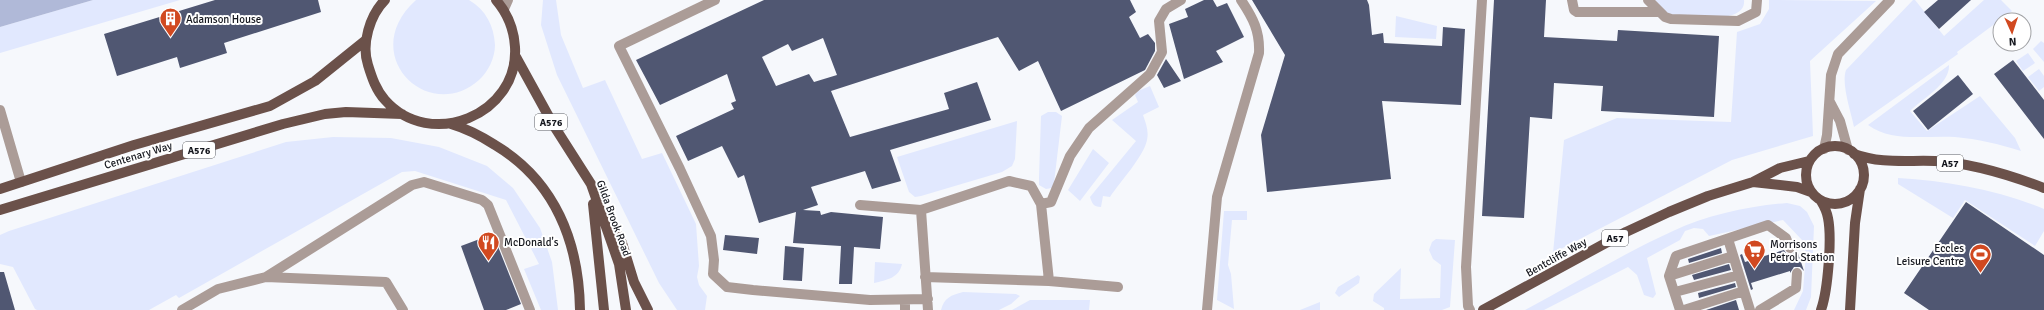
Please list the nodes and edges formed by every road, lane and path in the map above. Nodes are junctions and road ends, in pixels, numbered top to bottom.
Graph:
1 (385, 0) edge
2 (496, 0) edge
3 (715, 0) edge
4 (1181, 0) edge
5 (1241, 0) edge
6 (1482, 0) edge
7 (1572, 0) edge
8 (1648, 0) edge
9 (1757, 0) edge
10 (1888, 1) edge
11 (506, 4) edge
12 (1660, 12) junction
13 (366, 40) junction
14 (516, 57) junction
15 (1830, 102) junction
16 (0, 110) edge
17 (402, 114) junction
18 (451, 124) junction
19 (1824, 149) junction
20 (1851, 152) junction
21 (1810, 161) junction
22 (21, 182) junction
23 (1753, 182) junction
24 (590, 184) junction
25 (1860, 188) junction
26 (2044, 188) edge
27 (0, 189) edge
28 (1811, 192) junction
29 (1821, 201) junction
30 (860, 204) dead end
31 (1041, 204) junction
32 (0, 210) edge
33 (921, 210) junction
34 (1728, 239) junction
35 (1790, 248) dead end
36 (1733, 256) junction
37 (1797, 273) dead end
38 (1739, 275) junction
39 (1669, 276) junction
40 (266, 277) junction
41 (925, 277) junction
42 (1049, 281) junction
43 (1118, 287) dead end
44 (1744, 291) junction
45 (1675, 292) junction
46 (928, 299) junction
47 (905, 305) edge
48 (1746, 309) edge
49 (182, 310) edge
50 (403, 310) edge
51 (530, 310) edge
52 (580, 310) edge
53 (604, 310) edge
54 (626, 310) edge
55 (648, 310) edge
56 (928, 310) edge
57 (1207, 310) edge
58 (1470, 310) edge
59 (1483, 310) edge
60 (1680, 310) edge
61 (1684, 310) edge
62 (1760, 310) edge
63 (1821, 310) edge
64 (1850, 310) edge

1 - 13 main road, A576
2 - 11 main road, A576
3 - 47 street
4 - 31 street
5 - 57 street
6 - 58 street
7 - 12 street
8 - 12 street
9 - 12 street
10 - 15 street
11 - 14 main road, A576
13 - 17 main road, A576
13 - 22 main road, Centenary Way / A576
14 - 18 main road, A576
14 - 24 main road, Gilda Brook Road / A576
15 - 19 street
15 - 20 street
16 - 22 street
17 - 18 main road, A576
17 - 32 main road, Centenary Way / A576
18 - 52 main road, A576
19 - 20 main road
19 - 21 main road
20 - 25 main road
20 - 26 main road, A57
21 - 23 main road, Bentcliffe Way / A57
21 - 28 main road
22 - 27 main road, Centenary Way / A576
23 - 28 main road, Bentcliffe Way / A57
23 - 59 main road, Bentcliffe Way / A57
24 - 53 main road
24 - 54 main road, Gilda Brook Road / A576
24 - 55 main road
25 - 29 main road
25 - 64 main road
28 - 29 main road
29 - 63 main road
30 - 33 street
31 - 33 street
31 - 42 street
33 - 41 street
34 - 35 street
34 - 36 street
34 - 39 street
36 - 38 street
36 - 39 street
37 - 62 street
38 - 44 street
38 - 45 street
39 - 45 street
40 - 49 street
40 - 50 street
40 - 51 street
41 - 42 street
41 - 46 street
42 - 43 street
44 - 48 street
44 - 61 street
45 - 60 street
46 - 47 street
46 - 56 street

